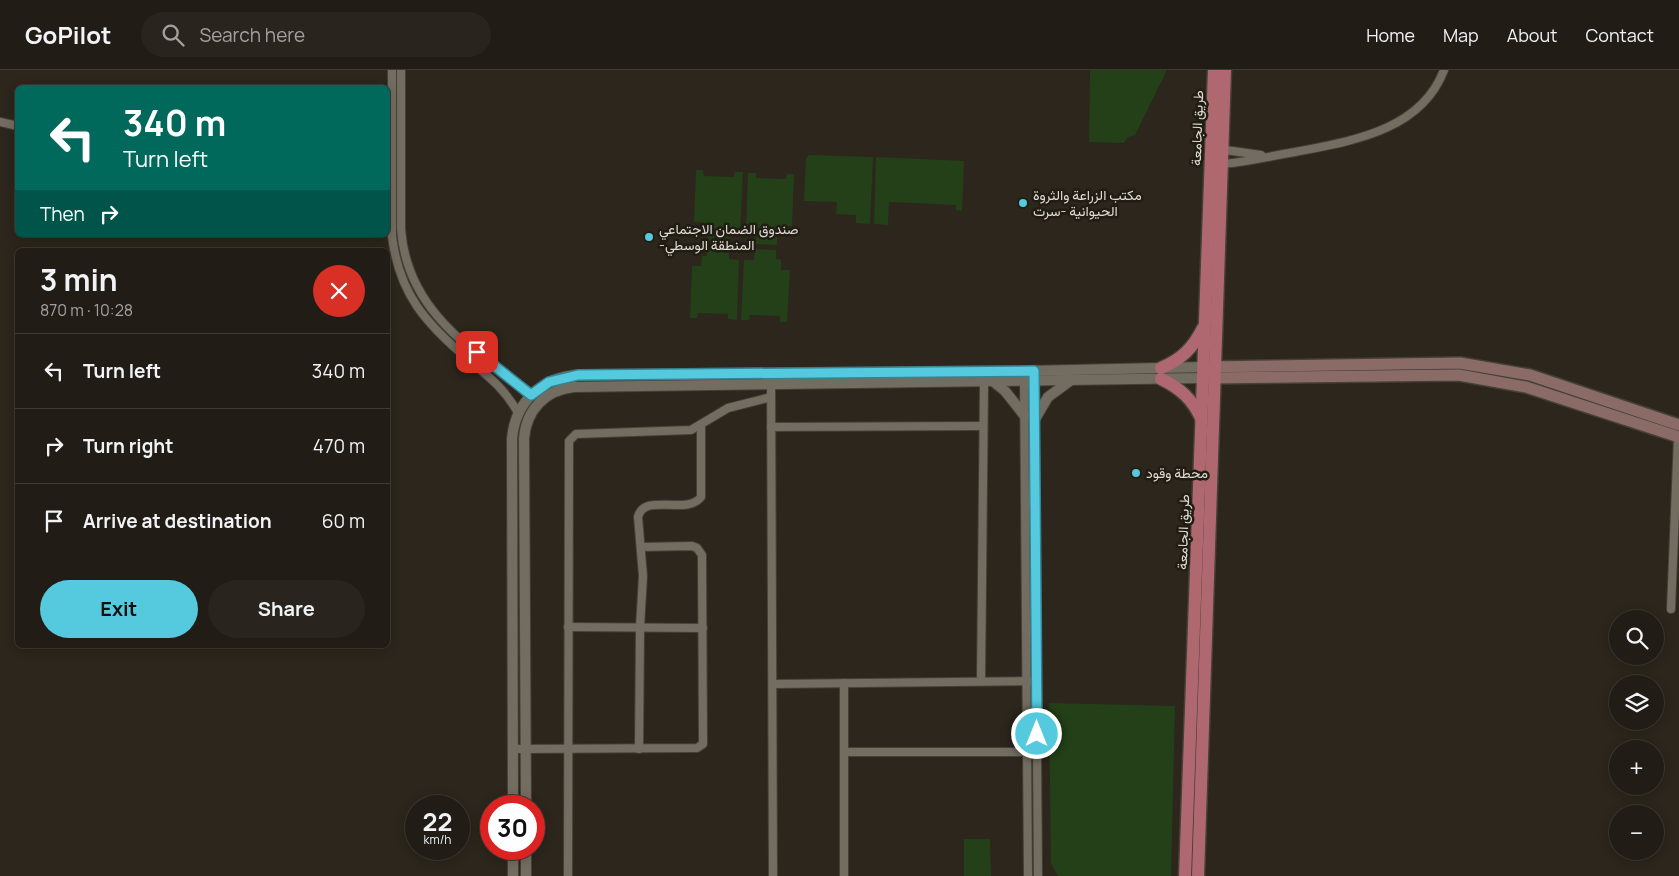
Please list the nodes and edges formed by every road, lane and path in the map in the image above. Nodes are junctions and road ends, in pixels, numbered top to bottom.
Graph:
1 (392, 70) edge
2 (401, 70) edge
3 (1214, 70) edge
4 (1225, 70) edge
5 (1444, 70) edge
6 (0, 122) edge
7 (15, 125) edge
8 (1217, 149) junction
9 (1271, 156) junction
10 (1216, 163) junction
11 (1205, 323) junction
12 (1029, 371) junction
13 (1210, 372) junction
14 (1161, 373) junction
15 (771, 374) junction
16 (1070, 381) junction
17 (549, 382) junction
18 (989, 382) junction
19 (1029, 382) junction
20 (771, 384) junction
21 (554, 392) junction
22 (531, 395) junction
23 (771, 396) junction
24 (518, 413) junction
25 (1024, 415) junction
26 (529, 418) junction
27 (1035, 419) junction
28 (1202, 419) junction
29 (1679, 424) edge
30 (701, 426) junction
31 (982, 426) junction
32 (771, 427) junction
33 (1679, 437) edge
34 (1205, 501) junction
35 (641, 547) junction
36 (1671, 609) dead end
37 (568, 626) junction
38 (640, 627) junction
39 (703, 628) junction
40 (1037, 680) junction
41 (981, 681) junction
42 (1026, 681) junction
43 (844, 683) junction
44 (773, 684) junction
45 (1197, 728) junction
46 (512, 749) junction
47 (525, 749) junction
48 (568, 749) junction
49 (639, 749) junction
50 (844, 752) junction
51 (1027, 752) junction
52 (1037, 752) junction
53 (512, 795) edge
54 (526, 795) edge
55 (513, 860) edge
56 (526, 860) edge
57 (513, 876) edge
58 (526, 876) edge
59 (568, 876) edge
60 (773, 876) edge
61 (844, 876) edge
62 (1028, 876) edge
63 (1038, 876) edge
64 (1185, 876) edge
65 (1198, 876) edge

1 - 24 street
2 - 22 street
3 - 8 highway, طريق الجامعة
4 - 8 highway, طريق الجامعة
5 - 9 street
6 - 7 street
8 - 9 street
8 - 10 highway, طريق الجامعة
9 - 10 street
10 - 11 highway, طريق الجامعة
10 - 13 highway, طريق الجامعة
11 - 13 highway, طريق الجامعة
11 - 14 highway
12 - 14 street
12 - 15 street
12 - 19 street
13 - 14 street
13 - 28 highway, طريق الجامعة
13 - 29 main road
13 - 33 main road
13 - 34 highway, طريق الجامعة
14 - 16 street
14 - 28 highway
15 - 17 street
15 - 20 street
16 - 19 street
16 - 27 street
17 - 21 street
17 - 22 street
18 - 19 street
18 - 20 street
18 - 25 street
18 - 31 street
19 - 25 street
19 - 27 street
20 - 21 street
20 - 23 street
21 - 26 street
22 - 24 street
23 - 30 street
23 - 32 street
24 - 26 street
24 - 46 street
25 - 42 street
26 - 47 street
27 - 40 street
28 - 34 highway, طريق الجامعة
30 - 35 street
30 - 37 street
31 - 32 street
31 - 41 street
32 - 44 street
33 - 36 street
34 - 45 highway, طريق الجامعة
35 - 38 street
35 - 39 street
37 - 38 street
37 - 48 street
38 - 39 street
38 - 49 street
39 - 49 street
40 - 42 street
40 - 52 street
41 - 42 street
41 - 43 street
42 - 51 street
43 - 44 street
43 - 50 street
44 - 60 street
45 - 64 highway, طريق الجامعة
45 - 65 highway, طريق الجامعة
46 - 47 street
46 - 53 street
47 - 48 street
47 - 54 street
48 - 49 street
48 - 59 street
50 - 51 street
50 - 61 street
51 - 52 street
51 - 62 street
52 - 63 street
55 - 57 street
56 - 58 street

